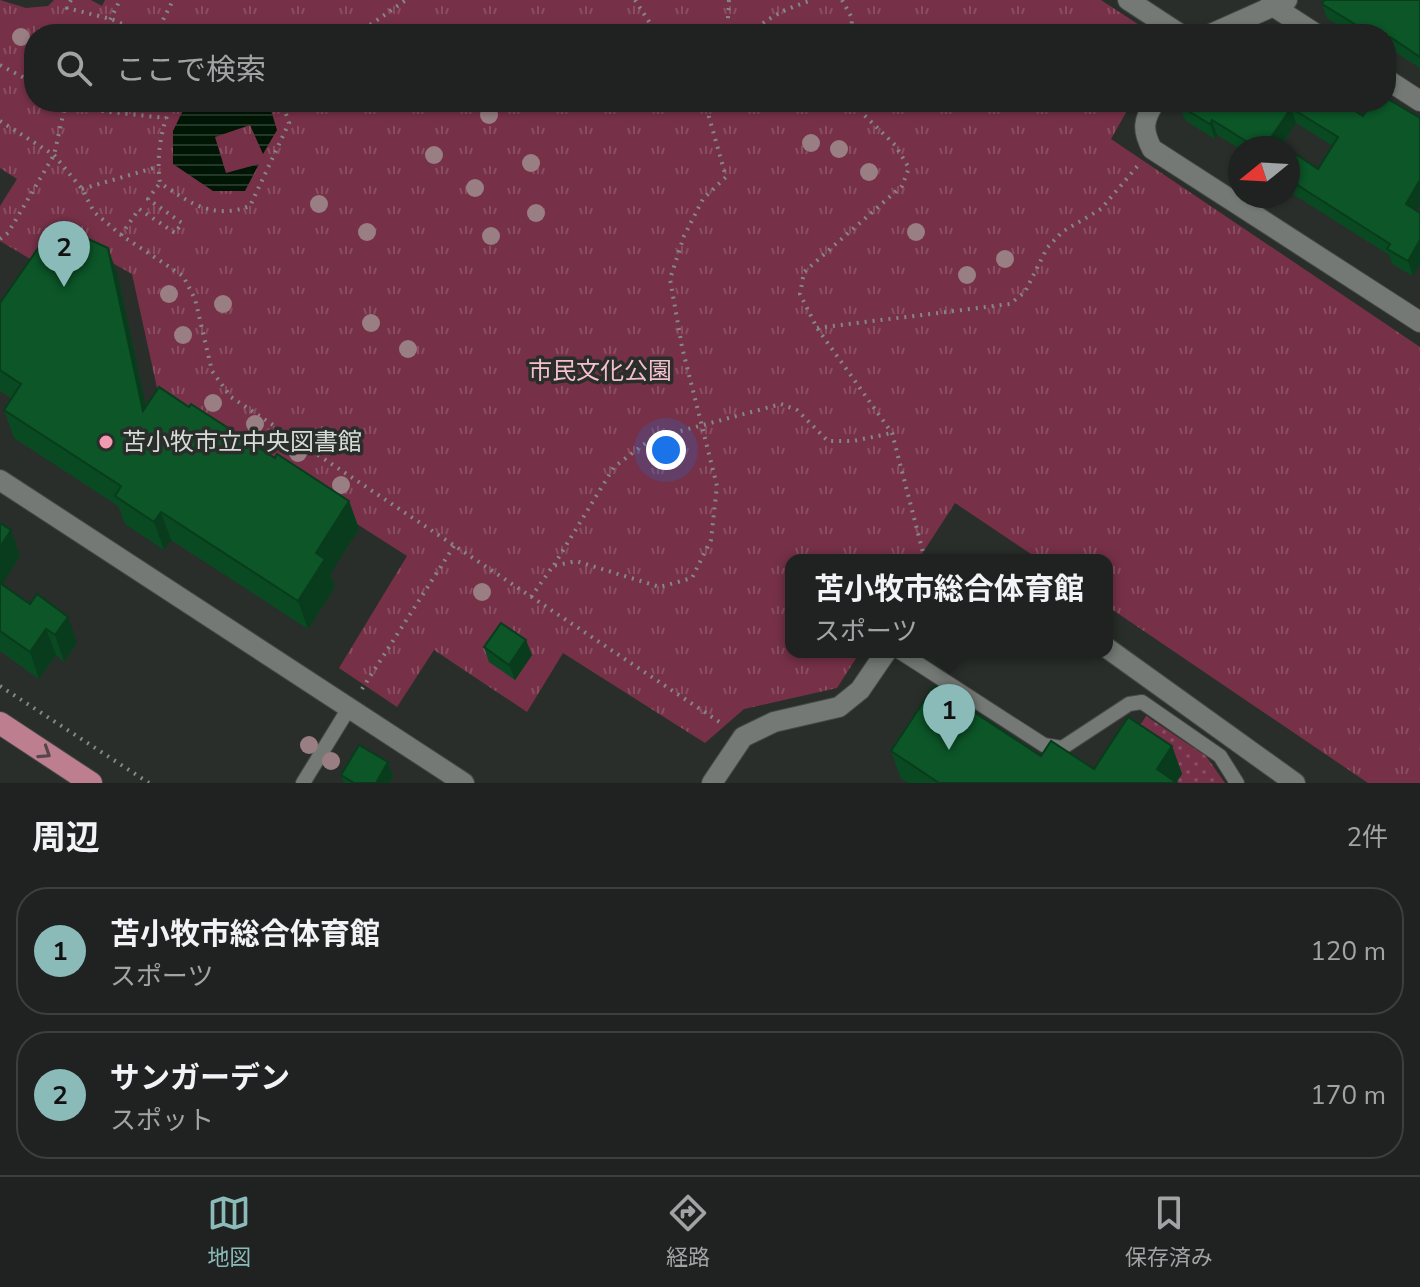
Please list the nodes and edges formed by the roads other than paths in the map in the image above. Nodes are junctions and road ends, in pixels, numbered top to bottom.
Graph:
1 (1128, 0) edge
2 (1277, 2) edge
3 (1165, 24) edge
4 (1232, 24) edge
5 (1304, 24) edge
6 (1396, 85) edge
7 (1420, 101) edge
8 (1149, 112) edge
9 (1420, 322) edge
10 (0, 480) edge
11 (1113, 652) edge
12 (882, 658) edge
13 (909, 658) edge
14 (349, 708) junction
15 (0, 723) edge
16 (91, 783) edge
17 (303, 783) edge
18 (464, 783) edge
19 (712, 783) edge
20 (1237, 783) edge
21 (1295, 783) edge

1 - 3 street
2 - 4 street
2 - 5 street
6 - 7 street
8 - 9 street
10 - 14 street
11 - 21 street
12 - 19 street
13 - 20 lane
14 - 17 lane
14 - 18 street
15 -> 16 highway

